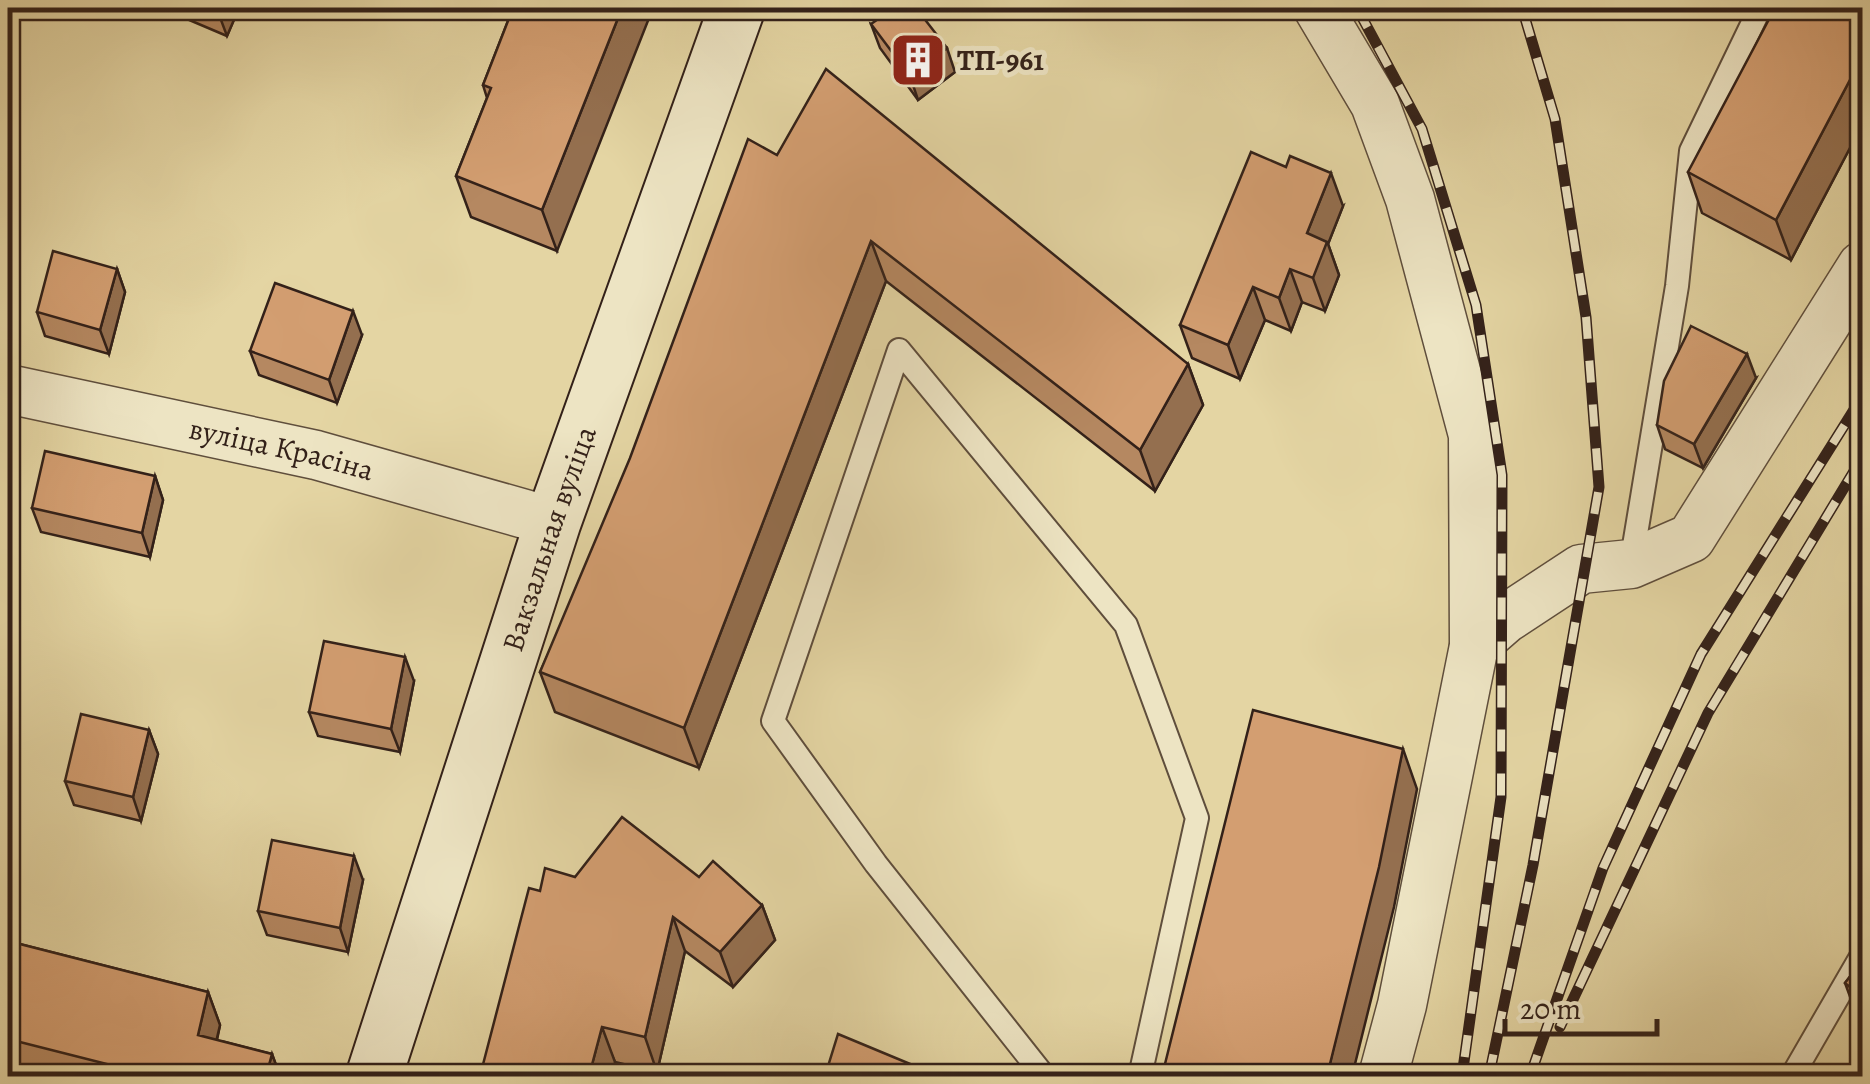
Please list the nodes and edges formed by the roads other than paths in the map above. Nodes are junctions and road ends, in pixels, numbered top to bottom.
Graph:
1 (738, 8) edge
2 (1318, 8) edge
3 (1760, 8) edge
4 (1862, 266) edge
5 (8, 388) edge
6 (553, 522) junction
7 (1631, 564) junction
8 (1474, 646) junction
9 (1862, 956) edge
10 (374, 1076) edge
11 (1044, 1076) edge
12 (1140, 1076) edge
13 (1384, 1076) edge
14 (1792, 1076) edge

1 - 6 main road, Вакзальная вуліца
2 - 8 street
3 - 7 lane
4 - 7 street
5 - 6 street, вуліца Красіна
6 - 10 main road, Вакзальная вуліца
7 - 8 street
8 - 13 street
9 - 14 lane
11 - 12 lane

